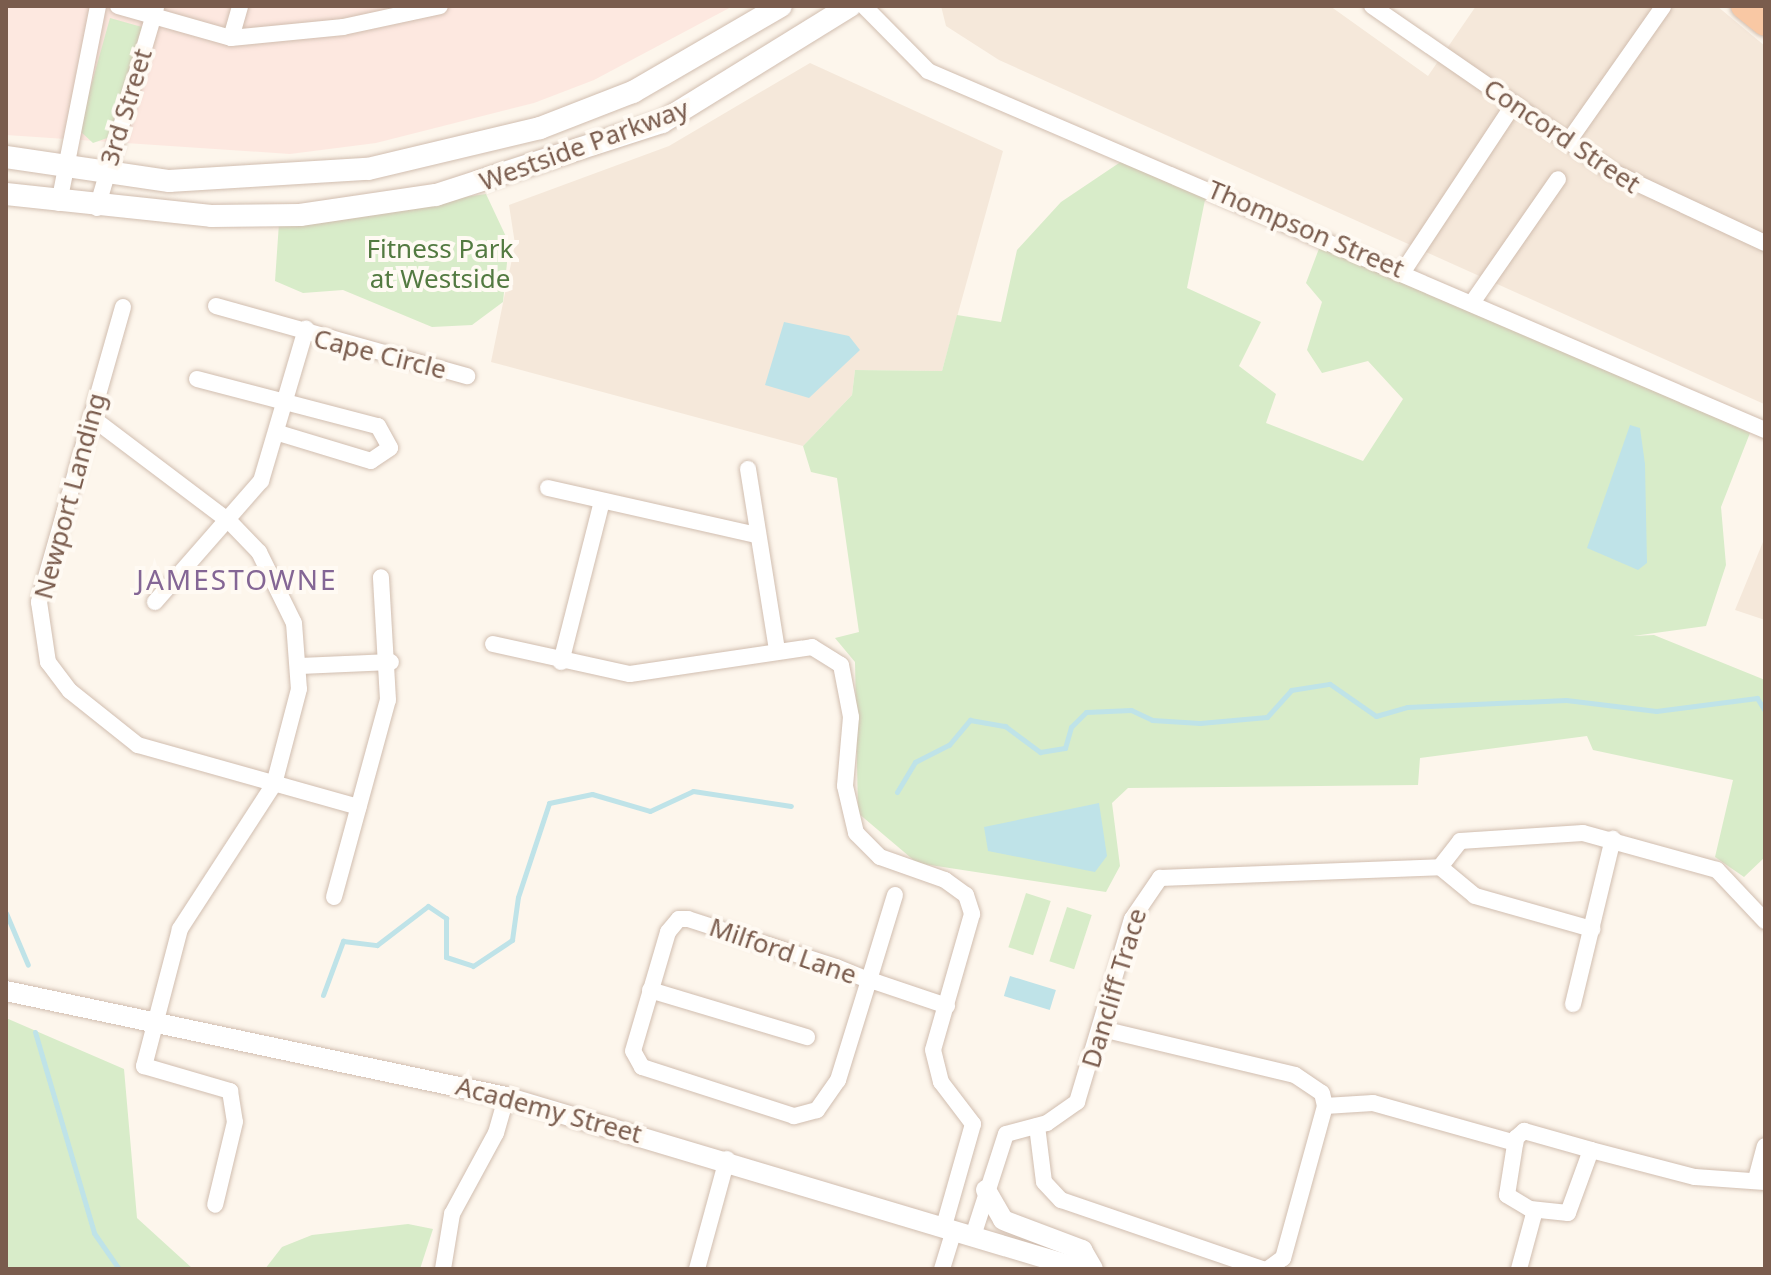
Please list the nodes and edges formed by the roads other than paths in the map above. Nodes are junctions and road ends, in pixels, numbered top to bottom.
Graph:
1 (98, 6) edge
2 (118, 6) edge
3 (240, 6) edge
4 (440, 6) edge
5 (781, 6) edge
6 (850, 6) edge
7 (864, 6) edge
8 (1372, 6) edge
9 (1744, 6) edge
10 (1663, 7) edge
11 (155, 11) edge
12 (1765, 23) edge
13 (231, 38) junction
14 (1514, 104) junction
15 (1568, 142) junction
16 (6, 157) edge
17 (63, 170) junction
18 (105, 174) junction
19 (1558, 179) dead end
20 (6, 194) edge
21 (59, 203) junction
22 (97, 208) junction
23 (1765, 243) edge
24 (1404, 270) junction
25 (1474, 300) junction
26 (216, 306) dead end
27 (123, 307) dead end
28 (306, 329) junction
29 (467, 376) dead end
30 (197, 379) dead end
31 (286, 402) junction
32 (91, 417) junction
33 (1765, 430) edge
34 (278, 433) junction
35 (748, 469) dead end
36 (548, 488) dead end
37 (602, 501) junction
38 (230, 522) junction
39 (756, 535) junction
40 (381, 577) dead end
41 (155, 602) dead end
42 (493, 644) dead end
43 (777, 651) junction
44 (391, 662) junction
45 (561, 662) junction
46 (300, 666) junction
47 (274, 784) junction
48 (358, 807) junction
49 (1613, 839) junction
50 (1440, 867) junction
51 (895, 895) dead end
52 (334, 897) dead end
53 (1765, 921) edge
54 (1592, 929) junction
55 (869, 980) junction
56 (650, 990) junction
57 (6, 991) edge
58 (1573, 1004) dead end
59 (947, 1006) junction
60 (155, 1021) junction
61 (1102, 1029) junction
62 (807, 1037) dead end
63 (506, 1097) junction
64 (1325, 1106) junction
65 (1037, 1126) junction
66 (1515, 1143) junction
67 (1765, 1146) edge
68 (1591, 1150) junction
69 (727, 1159) junction
70 (1761, 1181) edge
71 (986, 1190) junction
72 (215, 1205) dead end
73 (1535, 1210) junction
74 (957, 1231) junction
75 (443, 1269) edge
76 (697, 1269) edge
77 (942, 1269) edge
78 (1081, 1269) edge
79 (1093, 1269) edge
80 (1266, 1269) edge
81 (1519, 1269) edge

1 - 17 street, 3rd Street
2 - 11 street
3 - 13 street
4 - 13 street
5 - 18 main road, Westside Parkway
6 - 22 main road, Westside Parkway
7 - 24 street, Thompson Street
8 - 14 street, Concord Street
9 - 12 highway
10 - 15 street
11 - 13 street
11 - 18 street, 3rd Street
14 - 15 street, Concord Street
14 - 24 street
15 - 23 street, Concord Street
16 - 17 main road, Westside Parkway
17 - 18 main road, Westside Parkway
17 - 21 street, 3rd Street
18 - 22 street, 3rd Street
19 - 25 street
20 - 21 main road, Westside Parkway
21 - 22 main road, Westside Parkway
24 - 25 street, Thompson Street
25 - 33 street, Thompson Street
26 - 28 street
27 - 32 street, Newport Landing
28 - 29 street, Cape Circle
28 - 31 street, Cape Circle
30 - 31 street
31 - 34 street, Cape Circle
31 - 34 street
32 - 38 street
32 - 47 street, Newport Landing
34 - 38 street, Cape Circle
35 - 39 street
36 - 37 street
37 - 39 street
37 - 45 street
38 - 41 street, Cape Circle
38 - 46 street
39 - 43 street
40 - 44 street
42 - 45 street
43 - 45 street
43 - 59 street
44 - 46 street
44 - 48 street
46 - 47 street
47 - 48 street, Newport Landing
47 - 60 street
48 - 52 street
49 - 50 street
49 - 53 street
49 - 54 street
50 - 54 street
50 - 61 street, Dancliff Trace
51 - 55 street, Milford Lane
54 - 58 street
55 - 56 street, Milford Lane
55 - 56 street, Milford Lane
55 - 59 street, Milford Lane
56 - 62 street
57 - 60 street, Academy Street
59 - 74 street
60 - 63 street, Academy Street
60 - 72 street
61 - 64 street
61 - 65 street, Dancliff Trace
63 - 69 street, Academy Street
63 - 75 street
64 - 66 street
64 - 80 street
65 - 71 street, Dancliff Trace
65 - 80 street
66 - 68 street
66 - 73 street
67 - 70 street
68 - 70 street
68 - 73 street
69 - 74 street, Academy Street
69 - 76 street
71 - 74 street, Dancliff Trace
71 - 79 street
73 - 81 street
74 - 77 street
74 - 78 street, Academy Street

